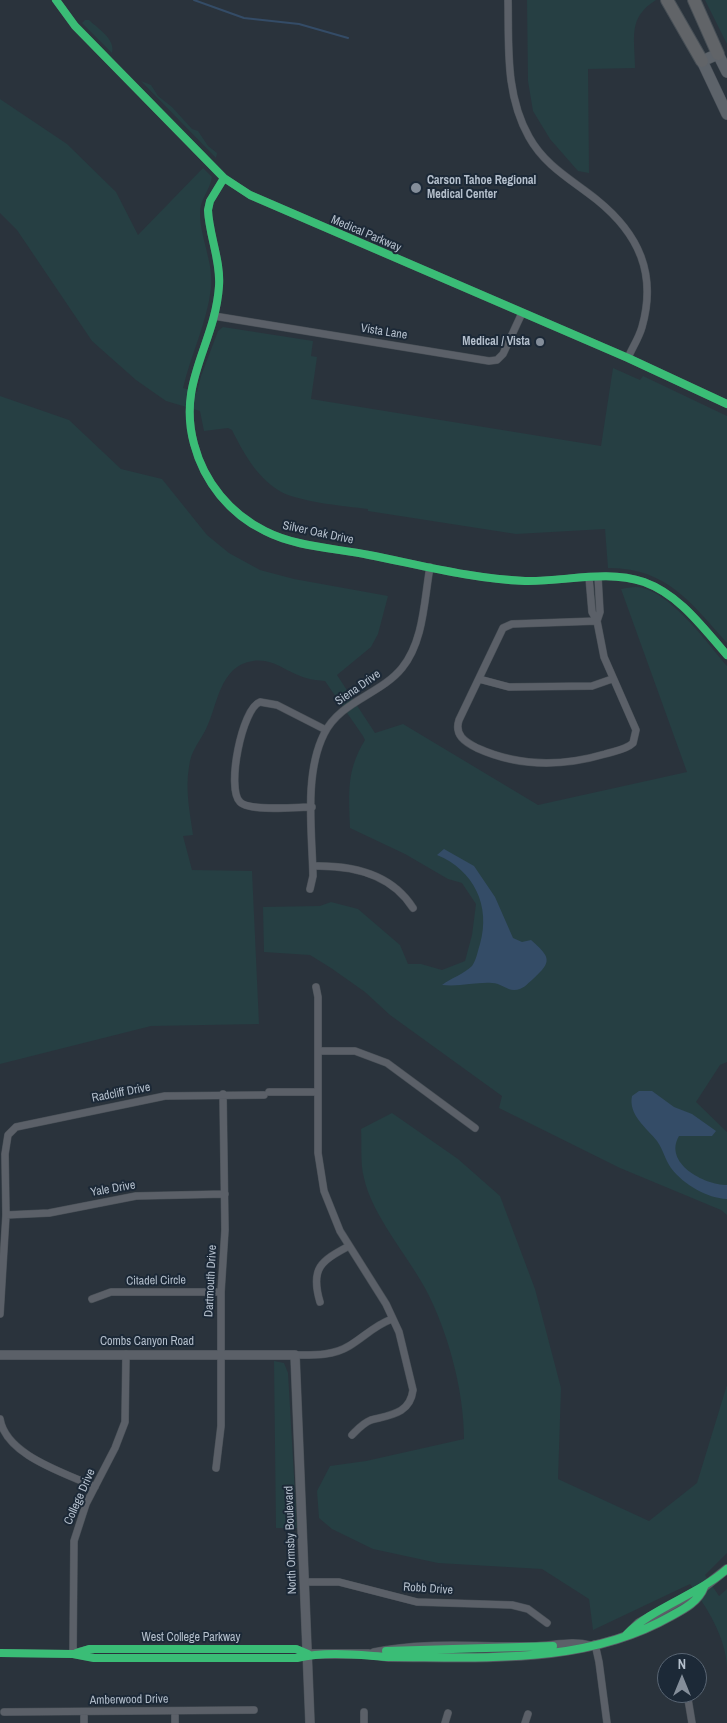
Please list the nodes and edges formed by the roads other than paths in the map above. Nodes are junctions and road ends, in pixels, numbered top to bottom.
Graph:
1 (56, 0) edge
2 (508, 0) edge
3 (667, 0) edge
4 (694, 0) edge
5 (718, 54) junction
6 (702, 61) junction
7 (727, 72) edge
8 (727, 114) edge
9 (224, 178) junction
10 (522, 313) junction
11 (214, 316) junction
12 (628, 358) junction
13 (727, 404) edge
14 (430, 567) junction
15 (589, 577) junction
16 (598, 577) junction
17 (597, 621) junction
18 (727, 655) edge
19 (478, 678) junction
20 (612, 679) junction
21 (326, 730) junction
22 (312, 807) junction
23 (313, 866) junction
24 (310, 889) dead end
25 (413, 908) dead end
26 (316, 987) dead end
27 (318, 1051) junction
28 (318, 1092) junction
29 (223, 1094) junction
30 (475, 1128) dead end
31 (225, 1194) junction
32 (6, 1215) junction
33 (349, 1246) junction
34 (221, 1292) junction
35 (92, 1299) dead end
36 (320, 1302) dead end
37 (0, 1314) edge
38 (392, 1319) junction
39 (126, 1354) junction
40 (220, 1354) junction
41 (0, 1355) edge
42 (295, 1355) junction
43 (0, 1419) edge
44 (352, 1435) dead end
45 (216, 1468) dead end
46 (95, 1487) junction
47 (727, 1569) edge
48 (306, 1582) junction
49 (546, 1623) dead end
50 (592, 1645) junction
51 (0, 1653) edge
52 (73, 1654) junction
53 (308, 1654) junction
54 (689, 1703) edge
55 (254, 1710) dead end
56 (175, 1711) junction
57 (4, 1712) dead end
58 (84, 1712) junction
59 (364, 1712) dead end
60 (448, 1713) dead end
61 (528, 1714) dead end
62 (84, 1723) edge
63 (175, 1723) edge
64 (310, 1723) edge
65 (364, 1723) edge
66 (445, 1723) edge
67 (525, 1723) edge
68 (607, 1723) edge
69 (692, 1723) edge

1 - 9 street, Medical Parkway
2 - 12 street
3 - 6 highway
4 - 5 highway
5 - 6 main road
5 - 7 main road
6 - 8 main road
9 - 10 street, Medical Parkway
9 - 11 street, Silver Oak Drive
10 - 11 street, Vista Lane
10 - 12 street, Medical Parkway
11 - 14 street, Silver Oak Drive
12 - 13 street, Medical Parkway
14 - 15 street, Silver Oak Drive
14 - 21 street, Siena Drive
15 - 16 street, Silver Oak Drive
15 - 17 street
16 - 17 street
16 - 18 street, Silver Oak Drive
17 - 19 street
17 - 20 street
19 - 20 street
19 - 20 street
21 - 22 street, Siena Drive
21 - 22 street
22 - 23 street, Siena Drive
23 - 24 street, Siena Drive
23 - 25 street
26 - 27 street
27 - 28 street
27 - 30 street
28 - 29 street, Radcliff Drive
28 - 33 street
29 - 31 street, Dartmouth Drive
29 - 32 street, Radcliff Drive
31 - 32 street, Yale Drive
31 - 34 street, Dartmouth Drive
32 - 37 street, Radcliff Drive
33 - 36 street
33 - 38 street
34 - 35 street, Citadel Circle
34 - 40 street, Dartmouth Drive
38 - 42 street
38 - 44 street
39 - 40 street, Combs Canyon Road
39 - 41 street, Combs Canyon Road
39 - 46 street, College Drive
40 - 42 street, Combs Canyon Road
40 - 45 street, Dartmouth Drive
42 - 48 street, North Ormsby Boulevard
43 - 46 street
46 - 52 street, College Drive
47 - 50 street, West College Parkway
48 - 49 street, Robb Drive
48 - 53 street, North Ormsby Boulevard
50 - 53 street, West College Parkway
50 - 68 street
51 - 52 street, West College Parkway
52 - 53 street, West College Parkway
53 - 64 street, North Ormsby Boulevard
54 - 69 street
55 - 56 street, Amberwood Drive
56 - 58 street, Amberwood Drive
56 - 63 street
57 - 58 street, Amberwood Drive
58 - 62 street
59 - 65 street
60 - 66 street
61 - 67 street

